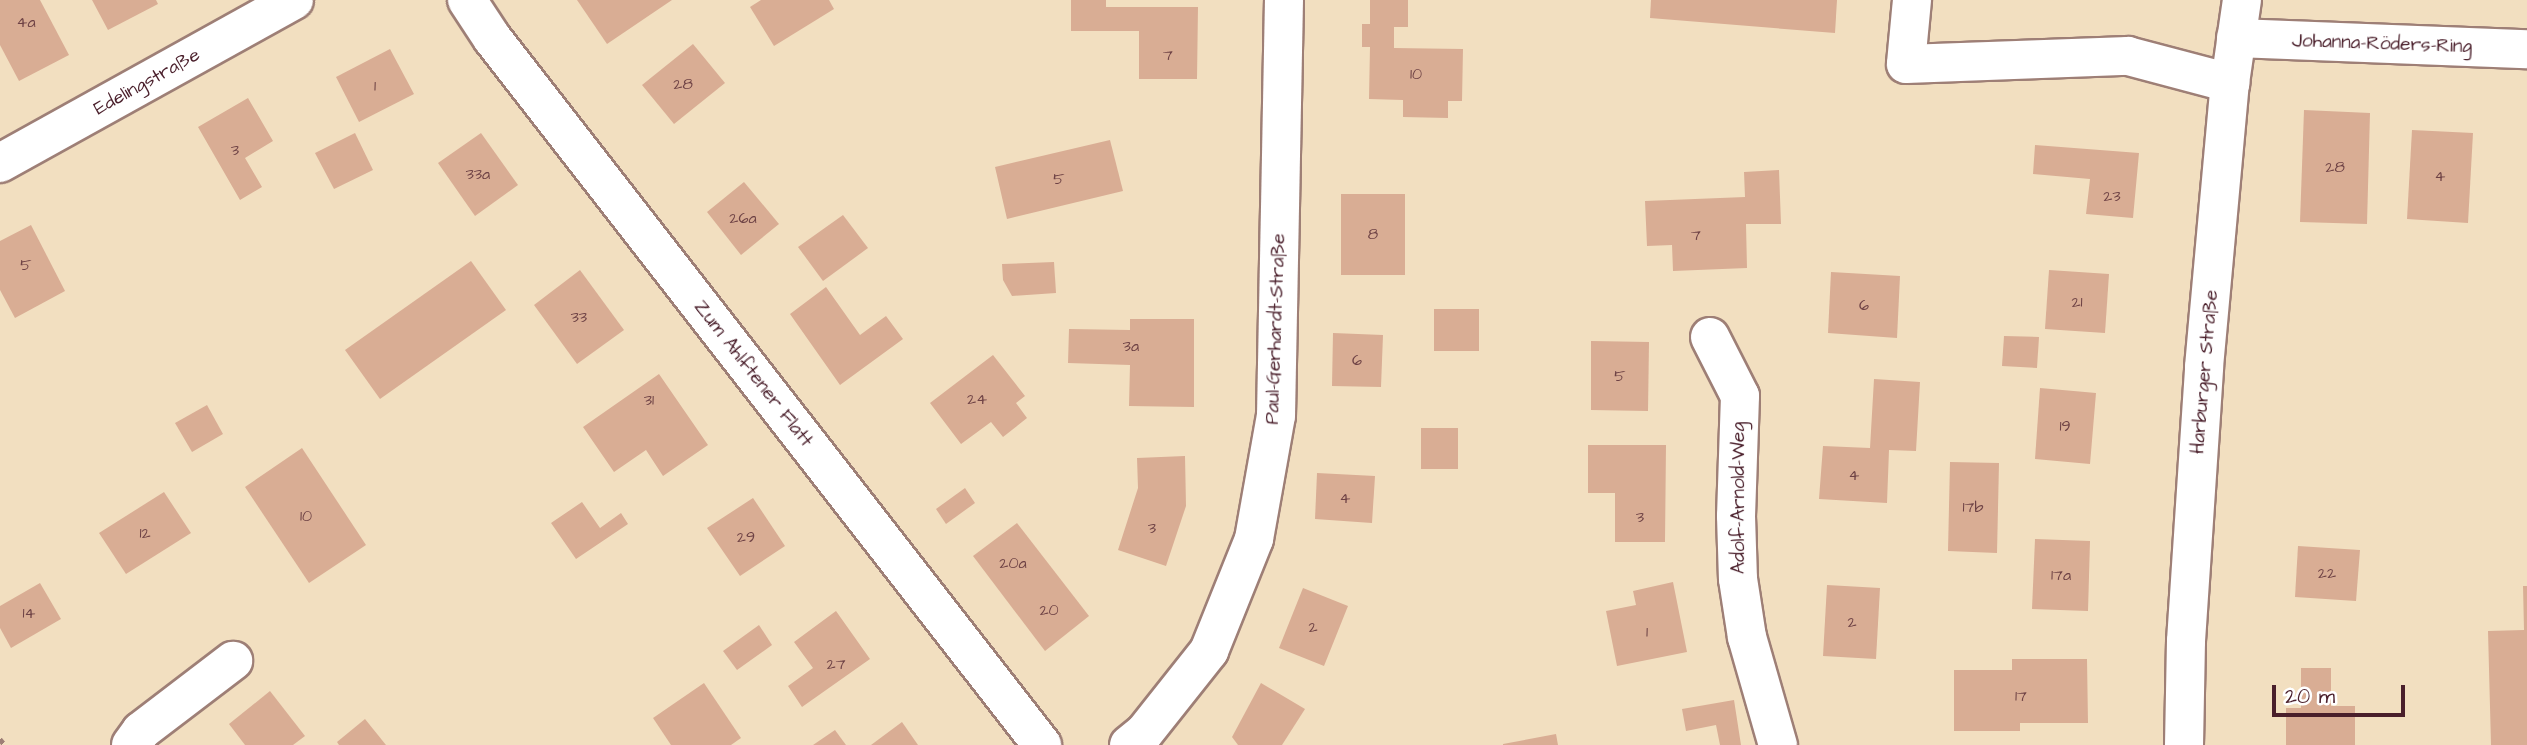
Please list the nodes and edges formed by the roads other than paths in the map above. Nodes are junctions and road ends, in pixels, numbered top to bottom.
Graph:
1 (294, 0) edge
2 (467, 0) edge
3 (1284, 0) edge
4 (1912, 0) edge
5 (2242, 0) edge
6 (2236, 38) junction
7 (2527, 49) edge
8 (2230, 83) junction
9 (0, 163) edge
10 (1710, 337) dead end
11 (233, 661) dead end
12 (142, 740) edge
13 (1042, 745) edge
14 (1129, 745) edge
15 (1778, 745) edge
16 (2184, 745) edge

1 - 9 street, Edelingstraße
2 - 13 street, Zum Ahlftener Flatt
3 - 14 street, Paul-Gerhardt-Straße
4 - 8 street
5 - 6 street, Harburger Straße
6 - 7 street, Johanna-Röders-Ring
6 - 8 street, Harburger Straße
8 - 16 street, Harburger Straße
10 - 15 street, Adolf-Arnold-Weg
11 - 12 street

